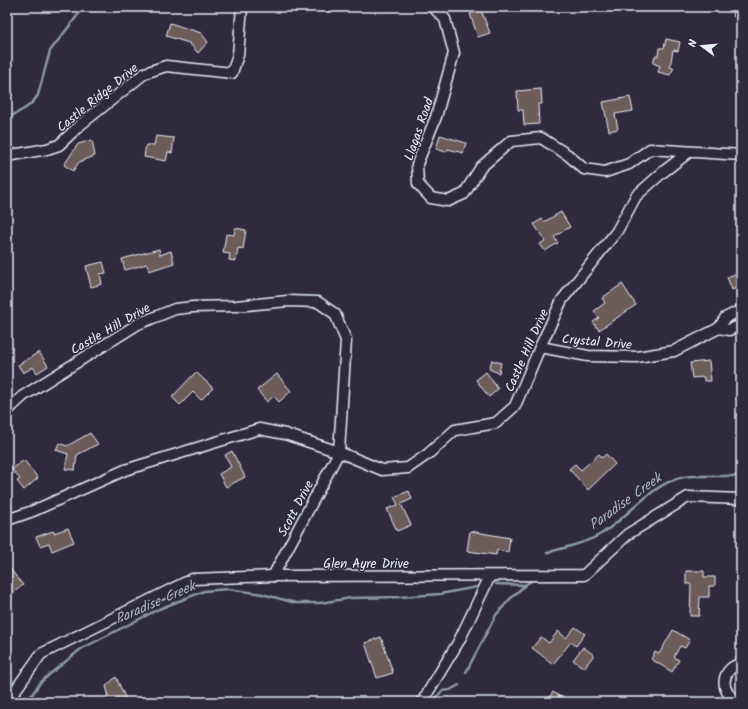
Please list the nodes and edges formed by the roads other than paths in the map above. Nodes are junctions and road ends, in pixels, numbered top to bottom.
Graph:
1 (242, 7) edge
2 (433, 7) edge
3 (689, 152) junction
4 (741, 155) edge
5 (7, 156) edge
6 (741, 310) edge
7 (741, 325) edge
8 (718, 328) junction
9 (540, 347) junction
10 (7, 411) edge
11 (339, 452) junction
12 (741, 499) edge
13 (7, 520) edge
14 (273, 576) junction
15 (490, 576) junction
16 (741, 664) edge
17 (7, 702) edge
18 (422, 702) edge
19 (741, 702) edge

1 - 5 street, Castle Ridge Drive
2 - 3 street, Llagas Road
3 - 4 street, Llagas Road
3 - 9 street, Castle Hill Drive
6 - 8 street, Crystal Drive
7 - 8 street, Crystal Drive
8 - 9 street, Crystal Drive
9 - 11 street, Castle Hill Drive
10 - 11 street, Castle Hill Drive
11 - 13 street, Castle Hill Drive
11 - 14 street, Scott Drive
12 - 15 street, Glen Ayre Drive
14 - 15 street, Glen Ayre Drive
14 - 17 street, Glen Ayre Drive
15 - 18 street
16 - 19 street

